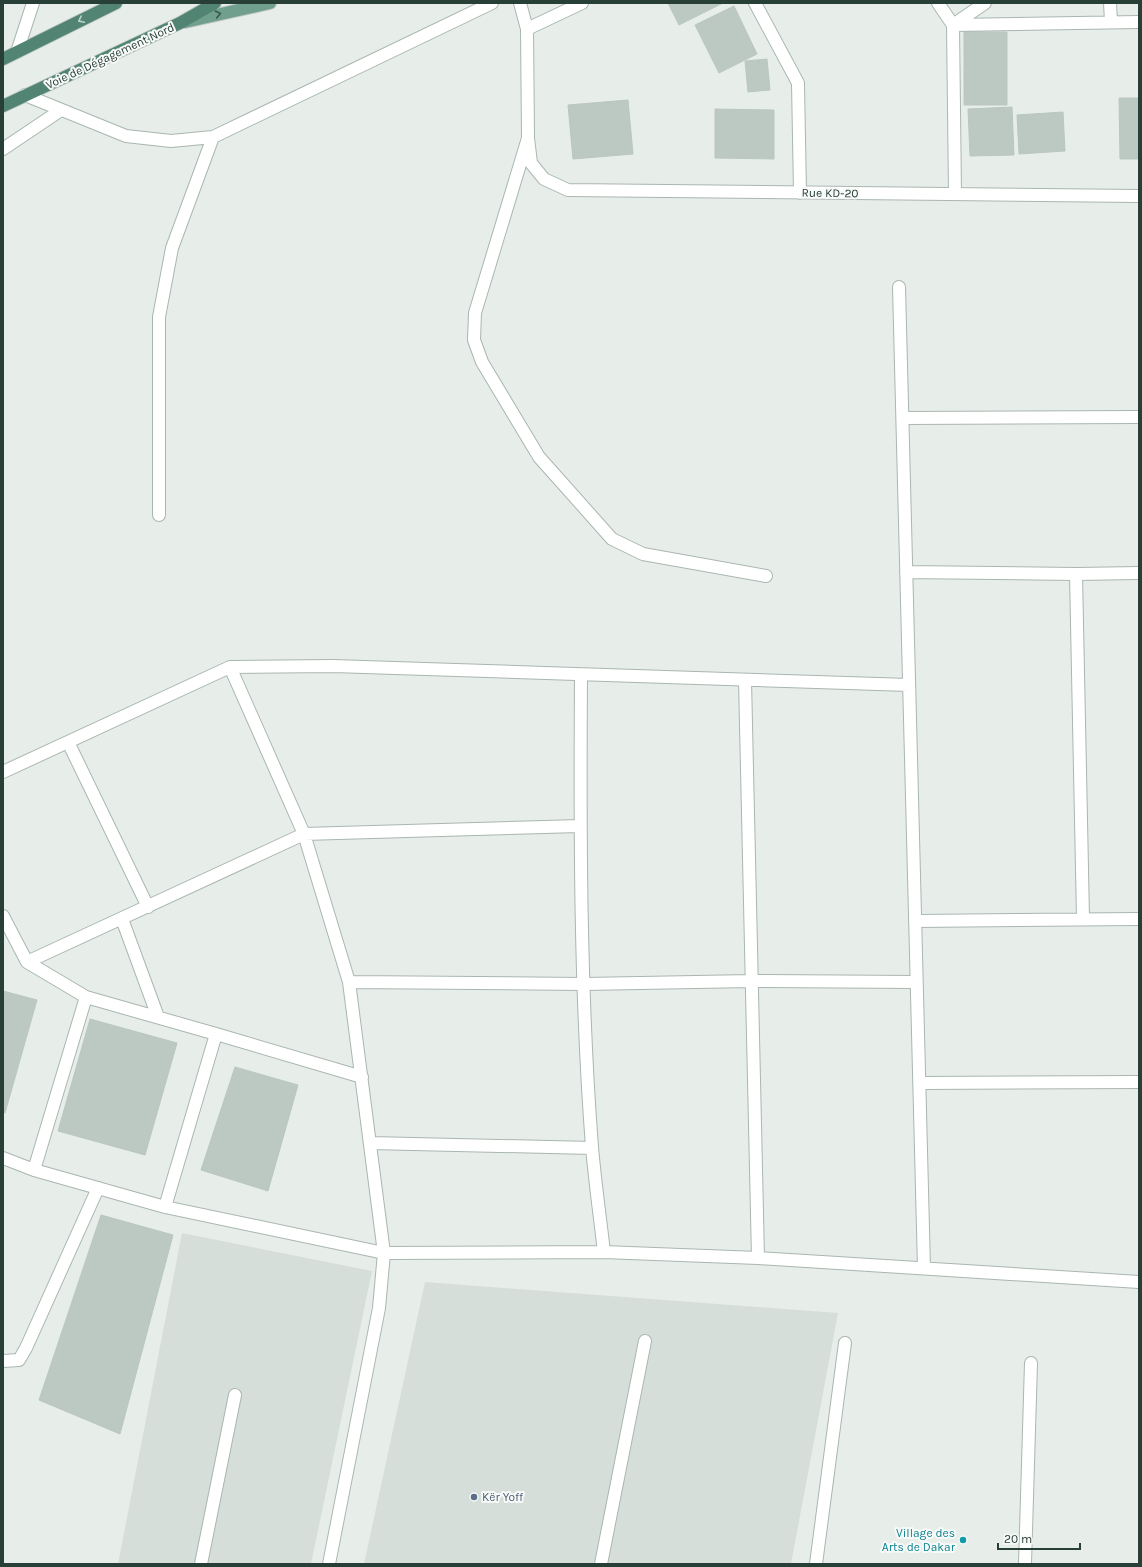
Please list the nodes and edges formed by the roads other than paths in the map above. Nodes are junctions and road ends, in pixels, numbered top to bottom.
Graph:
1 (33, 3) edge
2 (116, 3) edge
3 (215, 3) edge
4 (270, 3) edge
5 (492, 3) edge
6 (520, 3) edge
7 (582, 3) edge
8 (755, 3) edge
9 (938, 3) edge
10 (985, 3) edge
11 (1110, 3) edge
12 (100, 8) edge
13 (1111, 21) junction
14 (1139, 22) edge
15 (180, 23) junction
16 (952, 26) junction
17 (527, 29) junction
18 (17, 52) junction
19 (3, 60) edge
20 (25, 95) junction
21 (3, 106) edge
22 (61, 110) junction
23 (214, 137) junction
24 (528, 138) junction
25 (3, 150) edge
26 (800, 193) junction
27 (955, 194) junction
28 (1139, 196) edge
29 (899, 287) dead end
30 (1139, 417) edge
31 (903, 418) junction
32 (159, 516) dead end
33 (906, 572) junction
34 (1139, 572) edge
35 (1076, 574) junction
36 (766, 576) dead end
37 (230, 667) junction
38 (582, 675) junction
39 (745, 680) junction
40 (909, 685) junction
41 (68, 742) junction
42 (3, 772) edge
43 (580, 826) junction
44 (304, 834) junction
45 (148, 907) junction
46 (3, 916) edge
47 (1083, 918) junction
48 (122, 919) junction
49 (1139, 919) edge
50 (915, 921) junction
51 (28, 962) junction
52 (752, 981) junction
53 (349, 982) junction
54 (916, 982) junction
55 (584, 984) junction
56 (86, 997) junction
57 (158, 1017) junction
58 (216, 1034) junction
59 (362, 1077) junction
60 (1139, 1082) edge
61 (919, 1083) junction
62 (370, 1143) junction
63 (592, 1148) junction
64 (3, 1158) edge
65 (34, 1170) junction
66 (98, 1188) junction
67 (165, 1207) junction
68 (604, 1252) junction
69 (384, 1253) junction
70 (758, 1258) junction
71 (924, 1268) junction
72 (1139, 1282) edge
73 (645, 1341) dead end
74 (845, 1343) dead end
75 (3, 1361) edge
76 (1031, 1363) dead end
77 (236, 1395) dead end
78 (202, 1564) edge
79 (329, 1564) edge
80 (601, 1564) edge
81 (816, 1564) edge
82 (1025, 1564) edge

1 - 18 street
2 - 12 highway
3 - 15 highway, Voie de Dégagement Nord
15 -> 4 main road
5 - 23 street
6 - 17 street
7 - 17 street
8 - 26 street
9 - 16 street
10 - 16 street
11 - 13 street
12 -> 18 highway
13 - 14 street
13 - 16 street
15 - 20 highway, Voie de Dégagement Nord
16 - 27 street
17 - 24 street
18 - 19 highway
20 - 21 highway, Voie de Dégagement Nord
20 - 22 street
22 - 23 street
22 - 25 street
23 - 32 street
24 - 26 street, Rue KD-20
24 - 36 street
26 - 27 street, Rue KD-20
27 - 28 street, Rue KD-20
29 - 31 street
30 - 31 street
31 - 33 street
33 - 35 street
33 - 40 street
34 - 35 street
35 - 47 street
37 - 38 street
37 - 41 street
37 - 44 street
38 - 39 street
38 - 43 street
39 - 40 street
39 - 52 street
40 - 50 street
41 - 42 street
41 - 45 street
43 - 44 street
43 - 55 street
44 - 45 street
44 - 53 street
45 - 48 street
46 - 51 street
47 - 49 street
47 - 50 street
48 - 51 street
48 - 57 street
50 - 54 street
51 - 56 street
52 - 54 street
52 - 55 street
52 - 70 street
53 - 55 street
53 - 59 street
54 - 61 street
55 - 63 street
56 - 57 street
56 - 65 street
57 - 58 street
58 - 59 street
58 - 67 street
59 - 62 street
60 - 61 street
61 - 71 street
62 - 63 street
62 - 69 street
63 - 68 street
64 - 65 street
65 - 66 street
66 - 67 street
66 - 75 street
67 - 69 street
68 - 69 street
68 - 70 street
69 - 79 street
70 - 71 street
71 - 72 street
73 - 80 street
74 - 81 street
76 - 82 street
77 - 78 street

